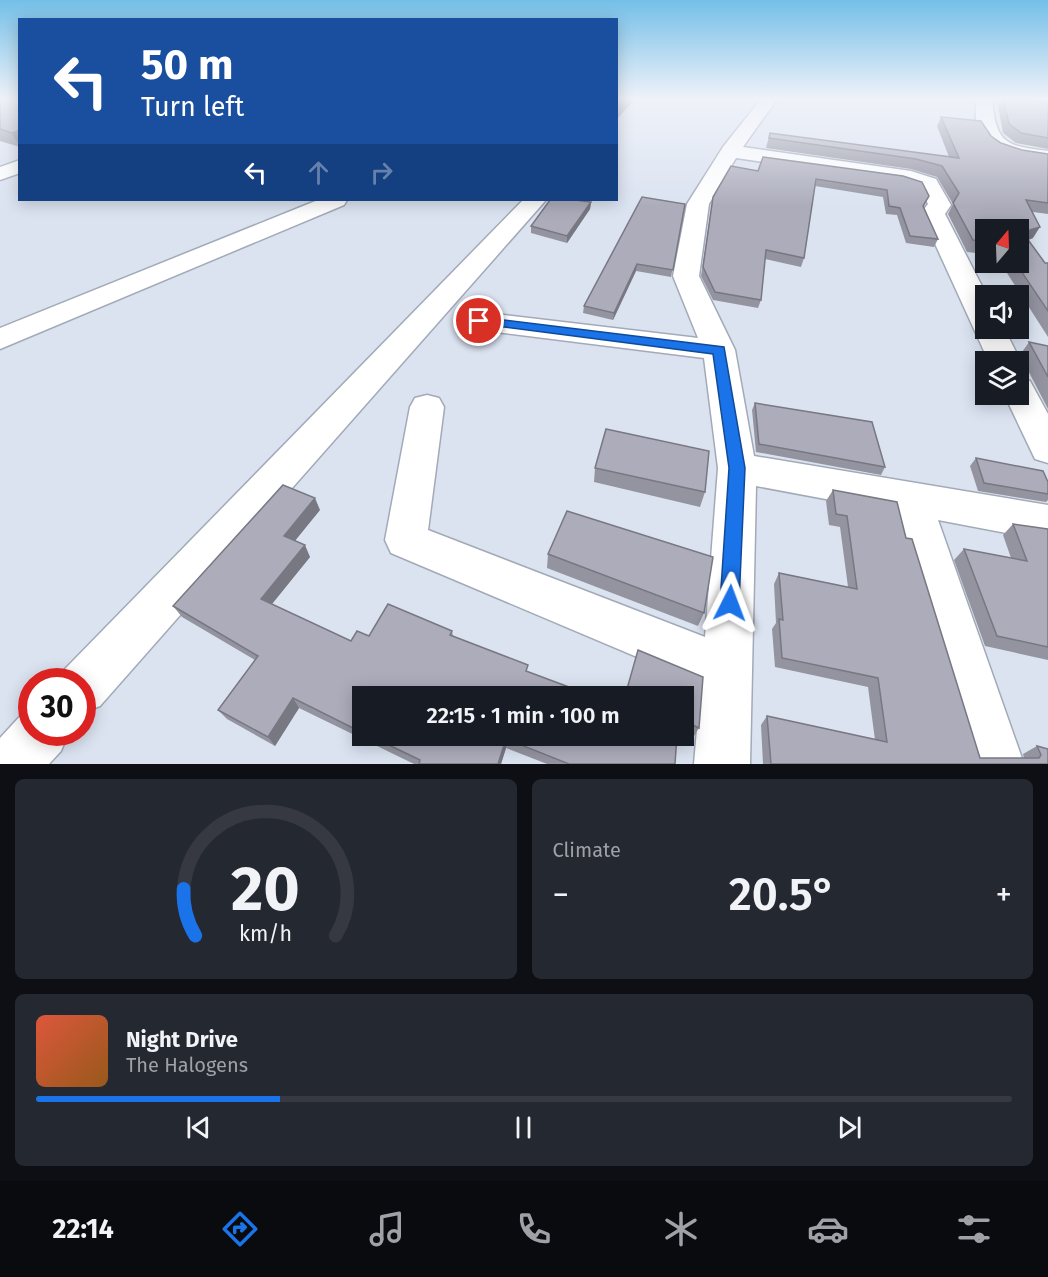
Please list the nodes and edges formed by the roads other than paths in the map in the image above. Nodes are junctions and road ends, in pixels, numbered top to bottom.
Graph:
1 (743, 135) edge
2 (989, 135) edge
3 (730, 151) junction
4 (1048, 157) edge
5 (18, 167) edge
6 (0, 174) edge
7 (334, 201) edge
8 (534, 201) edge
9 (975, 299) edge
10 (479, 321) dead end
11 (0, 339) edge
12 (719, 350) junction
13 (1026, 405) edge
14 (427, 408) dead end
15 (1048, 449) edge
16 (737, 468) junction
17 (911, 499) junction
18 (1048, 523) edge
19 (726, 670) junction
20 (96, 673) edge
21 (29, 746) edge
22 (13, 764) edge
23 (722, 764) edge
24 (996, 764) edge

1 - 3 street
2 - 4 street
3 - 9 street
3 - 12 street
5 - 6 street
7 - 11 street
8 - 20 street
10 - 12 street
12 - 16 street
13 - 15 street
14 - 19 street
16 - 17 street
16 - 19 street
17 - 18 street
17 - 24 street
19 - 23 street
21 - 22 street

